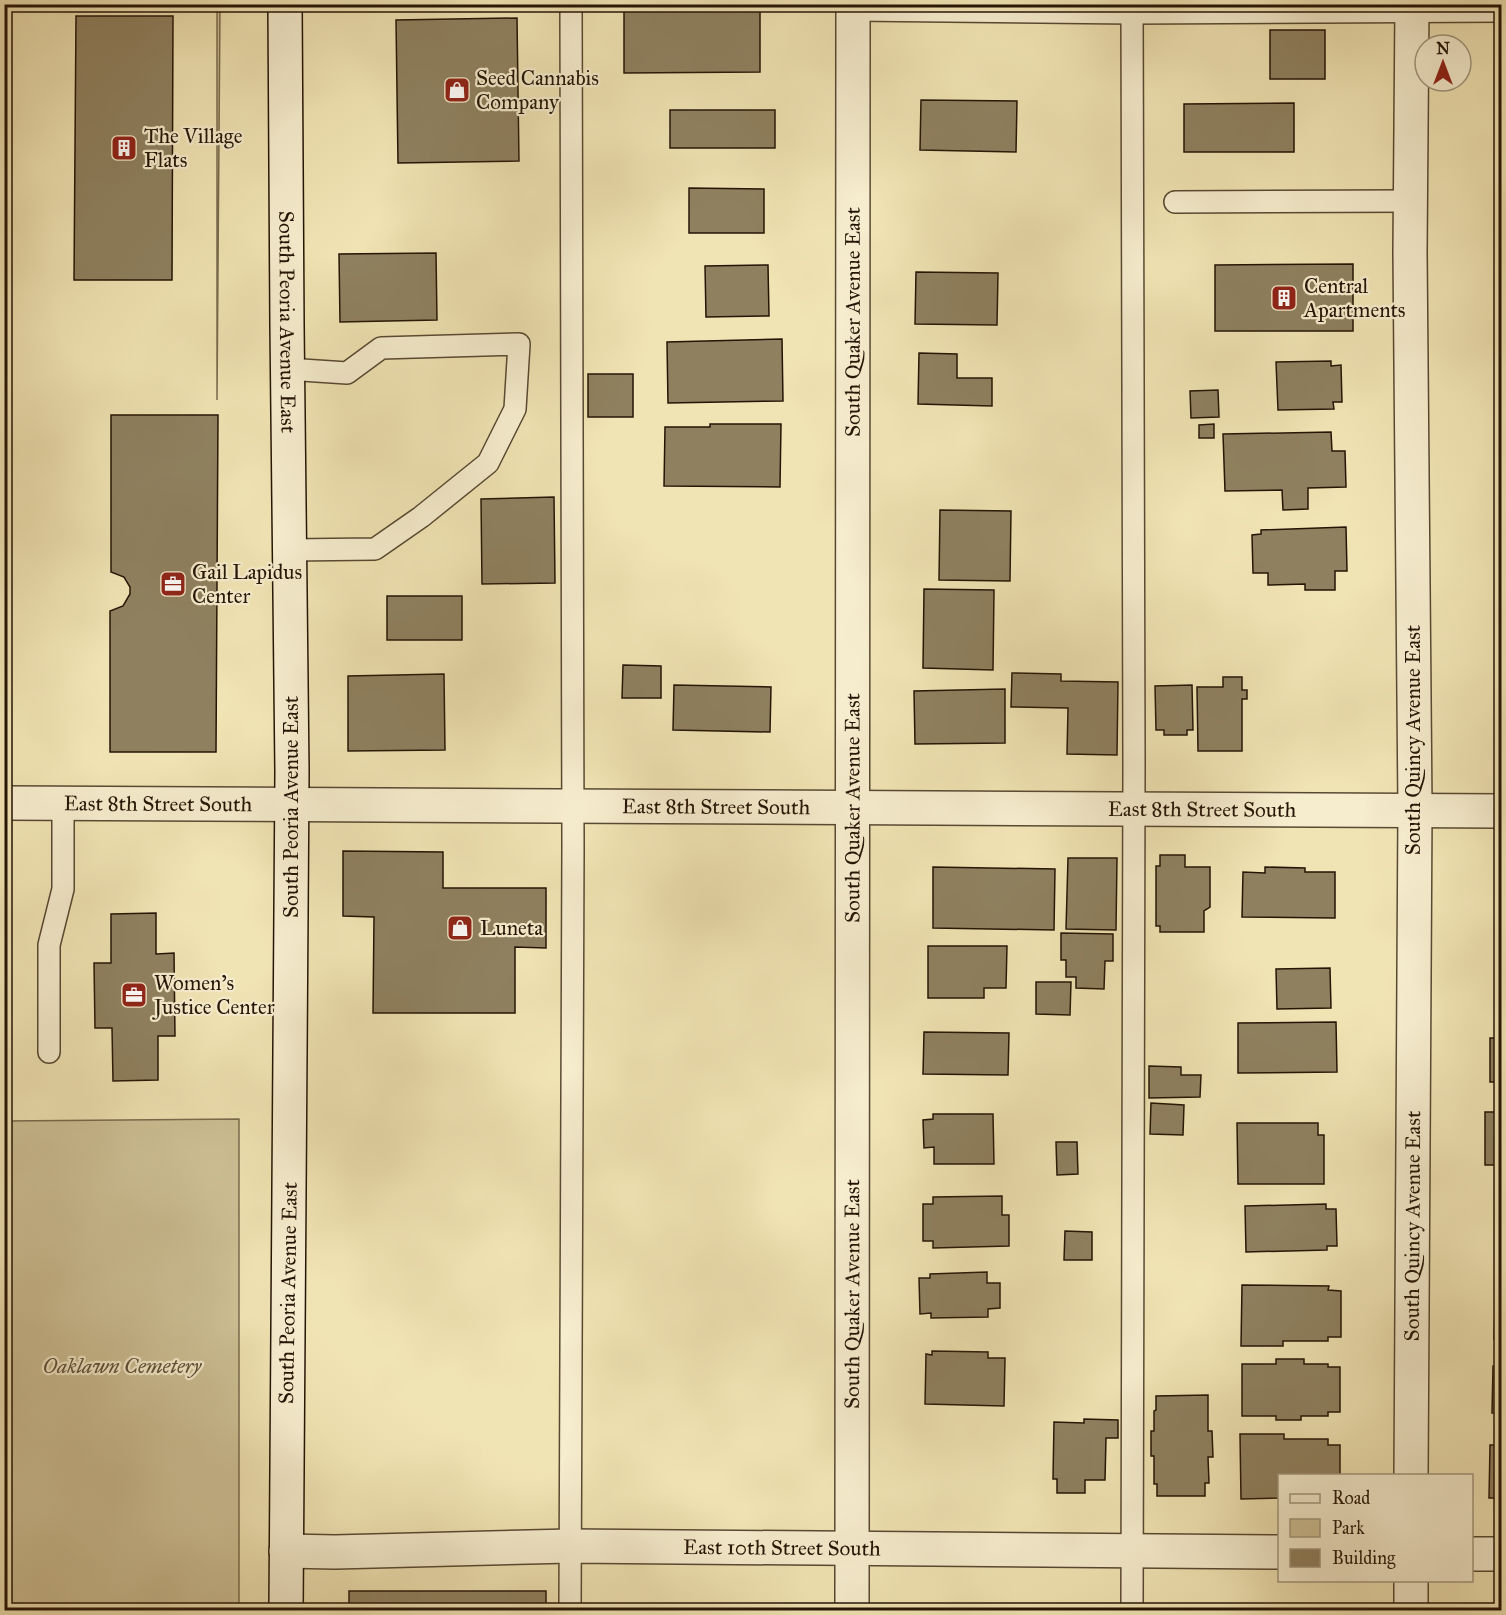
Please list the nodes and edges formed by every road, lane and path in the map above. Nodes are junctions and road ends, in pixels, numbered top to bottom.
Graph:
1 (285, 4) edge
2 (571, 4) edge
3 (853, 7) edge
4 (1412, 7) edge
5 (1132, 9) edge
6 (1502, 11) edge
7 (1410, 201) junction
8 (1175, 202) dead end
9 (287, 369) junction
10 (290, 550) junction
11 (4, 803) edge
12 (63, 803) junction
13 (292, 805) junction
14 (573, 806) junction
15 (852, 807) junction
16 (1134, 809) junction
17 (1414, 810) junction
18 (1502, 811) edge
19 (49, 1052) dead end
20 (1411, 1474) edge
21 (570, 1546) junction
22 (852, 1549) junction
23 (1132, 1550) junction
24 (286, 1551) junction
25 (1278, 1552) edge
26 (1473, 1554) edge
27 (1502, 1554) edge
28 (1411, 1582) edge
29 (286, 1611) edge
30 (570, 1611) edge
31 (852, 1611) edge
32 (1132, 1611) edge
33 (1411, 1611) edge

1 - 9 street, South Peoria Avenue East
2 - 14 lane
3 - 5 lane
3 - 15 street, South Quaker Avenue East
4 - 5 lane
4 - 6 lane
4 - 7 street, South Quincy Avenue East
5 - 16 lane
7 - 8 lane
7 - 17 street, South Quincy Avenue East
9 - 10 street, South Peoria Avenue East
9 - 10 lane
10 - 13 street, South Peoria Avenue East
11 - 12 street, East 8th Street South
12 - 13 street, East 8th Street South
12 - 19 lane
13 - 14 street, East 8th Street South
13 - 24 street, South Peoria Avenue East
14 - 15 street, East 8th Street South
14 - 21 lane
15 - 16 street, East 8th Street South
15 - 22 street, South Quaker Avenue East
16 - 17 street, East 8th Street South
16 - 23 lane
17 - 18 street, East 8th Street South
17 - 20 street, South Quincy Avenue East
21 - 22 street, East 10th Street South
21 - 24 street, East 10th Street South
21 - 30 lane
22 - 23 street, East 10th Street South
22 - 31 street, South Quaker Avenue East
23 - 25 street, East 10th Street South
23 - 32 lane
24 - 29 street, South Peoria Avenue East
26 - 27 street
28 - 33 street

